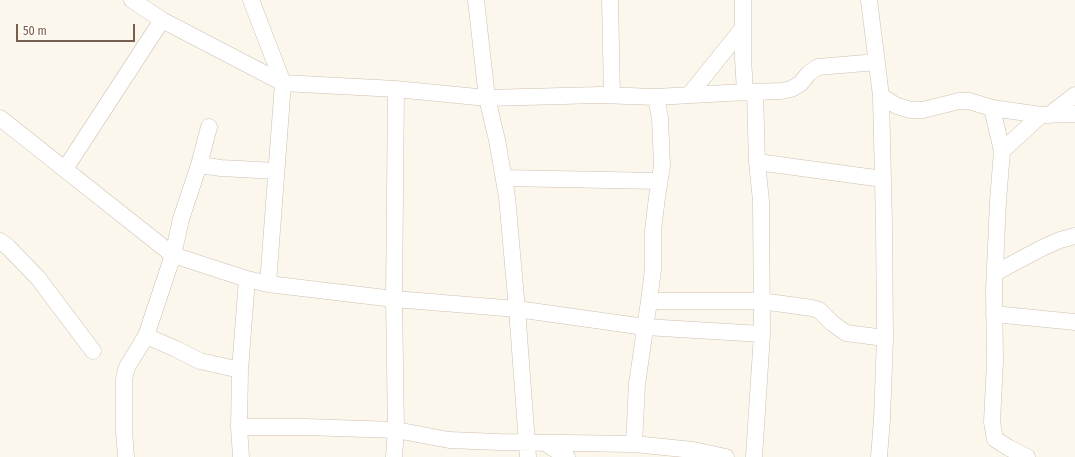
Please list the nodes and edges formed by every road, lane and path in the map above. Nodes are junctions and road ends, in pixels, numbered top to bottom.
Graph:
1 (132, 0) edge
2 (251, 0) edge
3 (476, 0) edge
4 (610, 0) edge
5 (743, 0) edge
6 (869, 0) edge
7 (162, 20) junction
8 (743, 28) junction
9 (877, 62) junction
10 (283, 83) junction
11 (396, 89) junction
12 (750, 92) junction
13 (689, 95) junction
14 (1075, 95) edge
15 (612, 96) junction
16 (881, 96) junction
17 (656, 97) junction
18 (487, 98) junction
19 (992, 108) junction
20 (1075, 114) edge
21 (1045, 115) junction
22 (0, 118) edge
23 (209, 127) dead end
24 (1002, 151) junction
25 (757, 162) junction
26 (199, 165) junction
27 (65, 169) junction
28 (276, 171) junction
29 (504, 178) junction
30 (883, 179) junction
31 (659, 181) junction
32 (1075, 236) edge
33 (0, 241) edge
34 (174, 255) junction
35 (995, 273) junction
36 (247, 279) junction
37 (268, 284) junction
38 (394, 298) junction
39 (650, 301) junction
40 (761, 301) junction
41 (517, 310) junction
42 (994, 314) junction
43 (1075, 322) edge
44 (645, 327) junction
45 (762, 334) junction
46 (146, 336) junction
47 (885, 338) junction
48 (93, 351) dead end
49 (240, 370) junction
50 (239, 427) junction
51 (396, 430) junction
52 (544, 443) junction
53 (638, 448) edge
54 (527, 450) edge
55 (126, 457) edge
56 (241, 457) edge
57 (394, 457) edge
58 (567, 457) edge
59 (726, 457) edge
60 (754, 457) edge
61 (879, 457) edge
62 (1028, 457) edge

1 - 7 street
2 - 10 street
3 - 18 street
4 - 15 street
5 - 8 street
6 - 9 street
7 - 10 street
7 - 27 street
8 - 12 street
8 - 13 street
9 - 12 street
9 - 16 street
10 - 11 street
10 - 28 street
11 - 18 street
11 - 38 street
12 - 13 street
12 - 25 street
13 - 17 street
14 - 21 street
15 - 17 street
15 - 18 street
16 - 19 street
16 - 30 street
17 - 31 street
18 - 29 street
19 - 21 street
19 - 24 street
20 - 21 street
21 - 24 street
22 - 27 street
23 - 26 street
24 - 35 street
25 - 30 street
25 - 40 street
26 - 28 street
26 - 34 street
27 - 34 street
28 - 37 street
29 - 31 street
29 - 41 street
30 - 47 street
31 - 39 street
32 - 35 street
33 - 48 street
34 - 36 street
34 - 46 street
35 - 42 street
36 - 37 street
36 - 49 street
37 - 38 street
38 - 41 street
38 - 51 street
39 - 40 street
39 - 44 street
40 - 45 street
40 - 47 street
41 - 44 street
41 - 54 street
42 - 43 street
42 - 62 street
44 - 45 street
44 - 53 street
45 - 60 street
46 - 49 street
46 - 55 street
47 - 61 street
49 - 50 street
50 - 51 street
50 - 56 street
51 - 54 street
51 - 57 street
52 - 53 street
52 - 54 street
52 - 58 street
53 - 59 street

